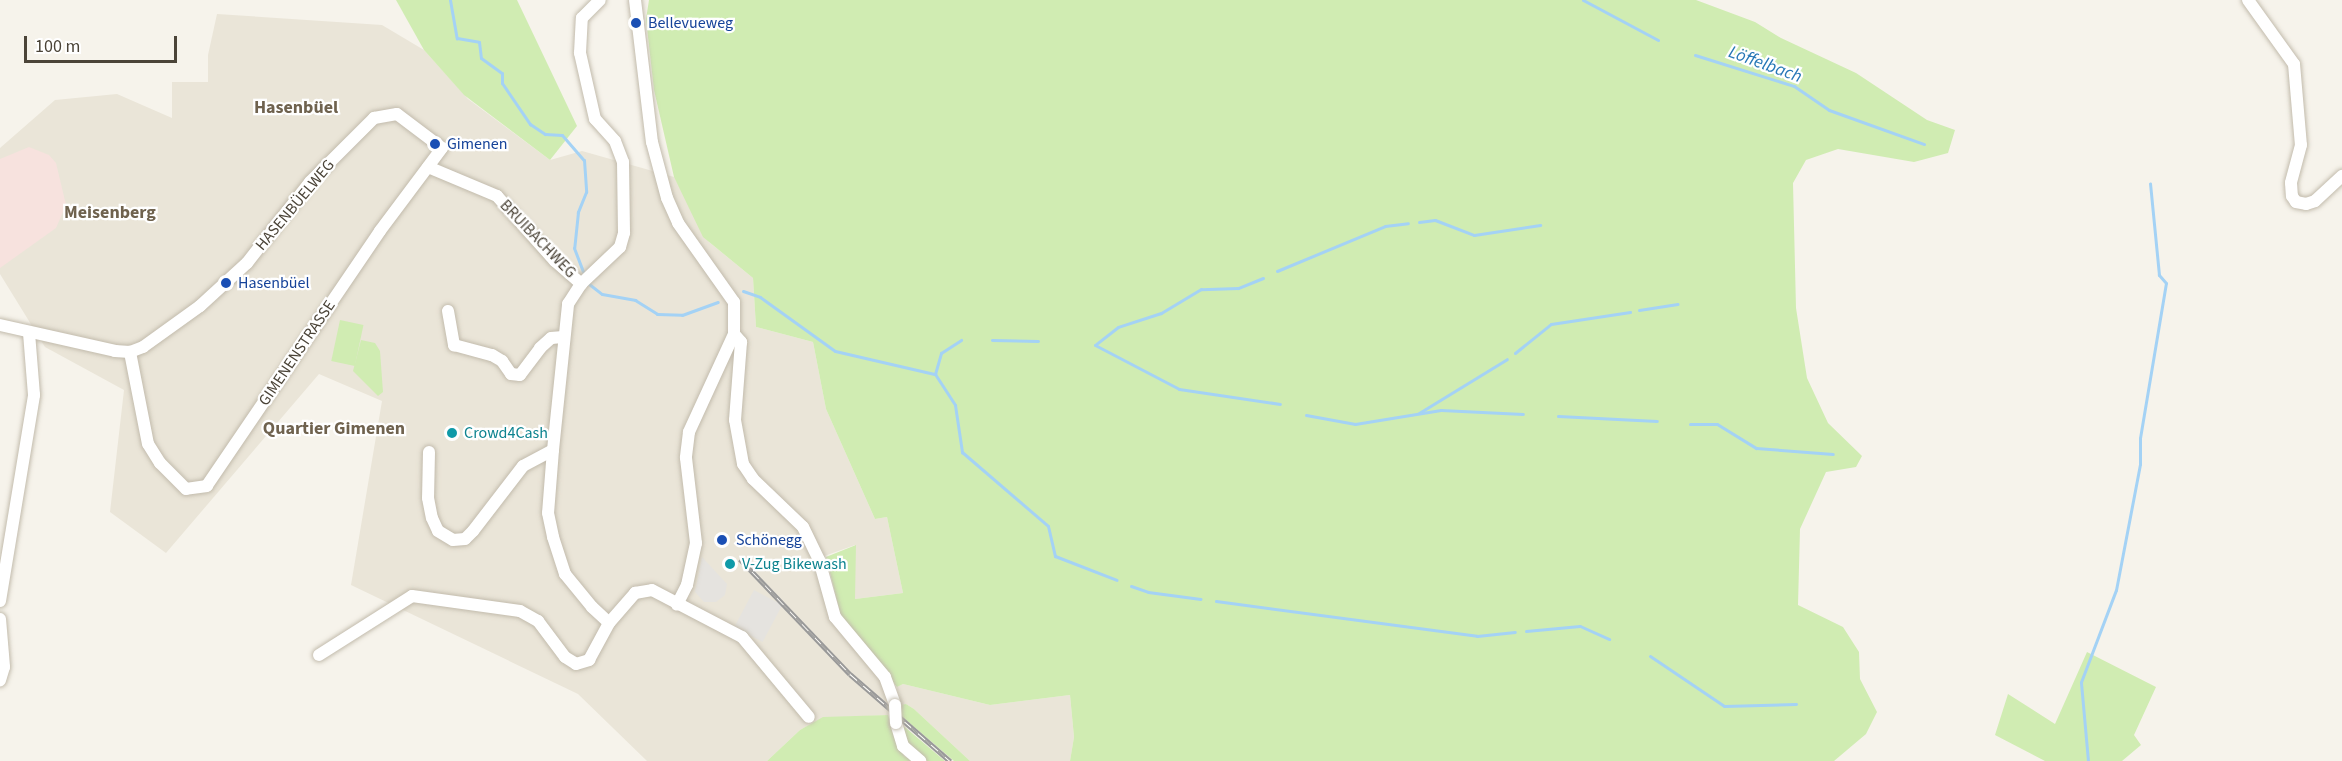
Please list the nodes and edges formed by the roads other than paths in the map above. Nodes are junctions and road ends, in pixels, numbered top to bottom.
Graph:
1 (600, 0) edge
2 (635, 0) edge
3 (2248, 0) edge
4 (428, 167) junction
5 (2342, 176) edge
6 (581, 284) junction
7 (448, 311) dead end
8 (0, 326) edge
9 (29, 333) junction
10 (734, 334) junction
11 (563, 337) junction
12 (130, 352) junction
13 (553, 450) junction
14 (429, 452) dead end
15 (0, 600) edge
16 (677, 605) junction
17 (0, 619) edge
18 (609, 623) junction
19 (319, 655) dead end
20 (0, 680) edge
21 (809, 717) dead end
22 (920, 761) edge

1 - 6 street
2 - 10 street
3 - 5 street
4 - 6 street, BRUIBACHWEG
4 - 12 street, HASENBÜELWEG
4 - 12 street, GIMENENSTRASSE
6 - 11 street
7 - 11 street
8 - 9 street
9 - 12 street
9 - 15 street
10 - 16 street
10 - 22 street, bridge
11 - 13 street
13 - 14 street
13 - 18 street
16 - 18 street
16 - 21 street
17 - 20 street
18 - 19 street

